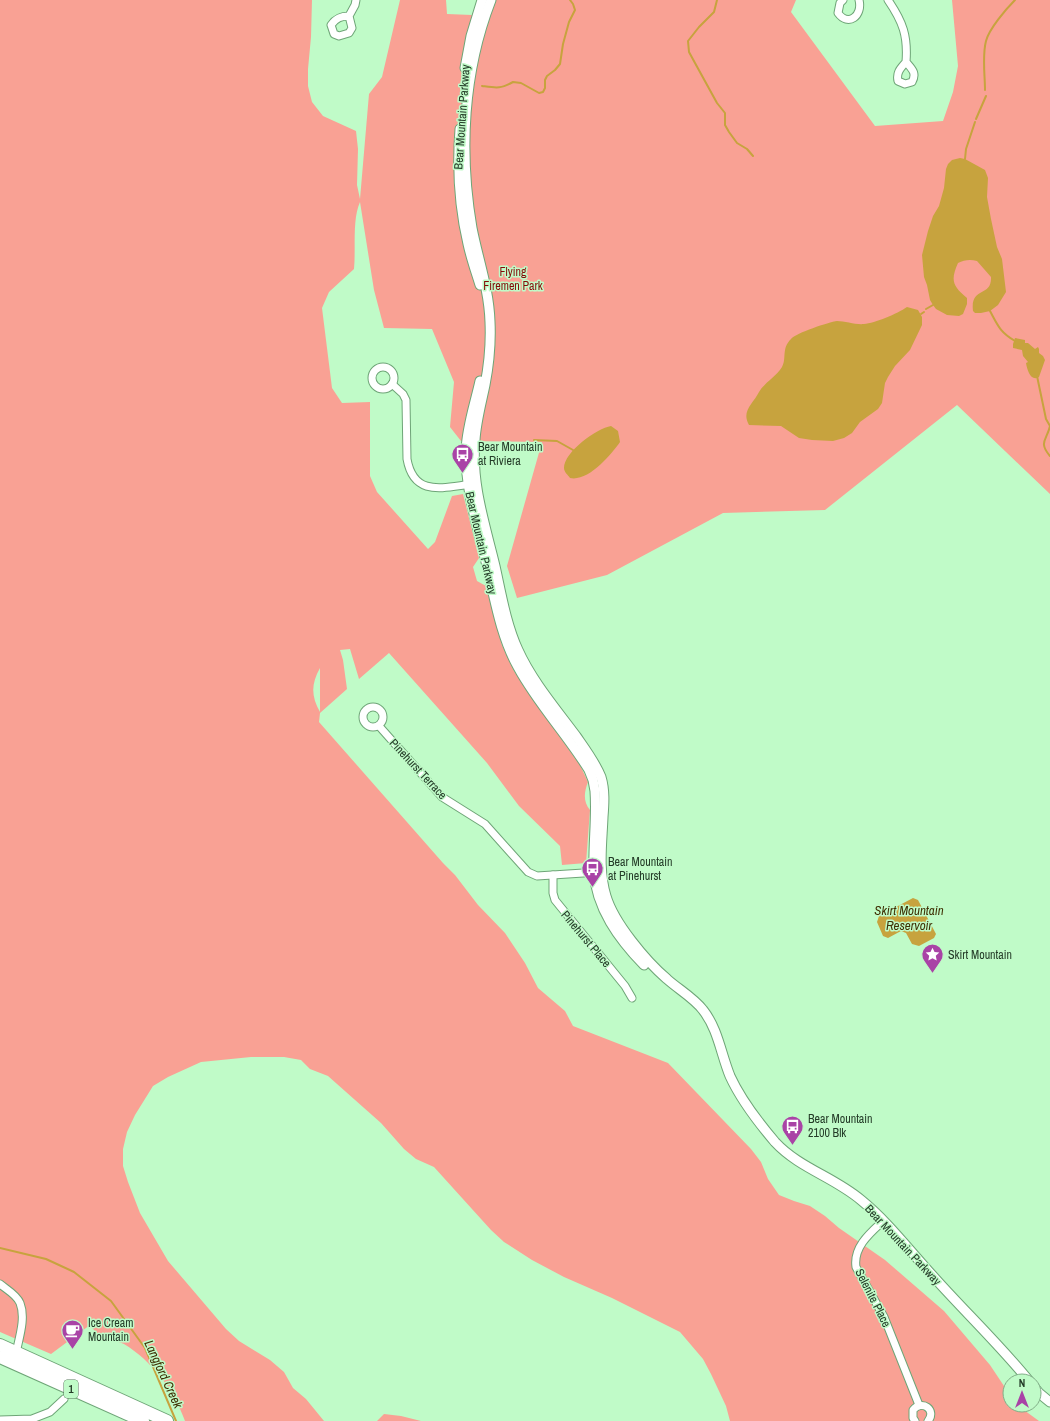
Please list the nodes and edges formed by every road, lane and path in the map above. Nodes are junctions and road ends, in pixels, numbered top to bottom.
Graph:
1 (356, 0) edge
2 (482, 0) edge
3 (491, 0) edge
4 (843, 0) edge
5 (860, 0) edge
6 (888, 0) edge
7 (350, 16) dead end
8 (906, 62) dead end
9 (392, 384) dead end
10 (471, 484) junction
11 (379, 726) dead end
12 (598, 872) junction
13 (553, 875) junction
14 (632, 998) dead end
15 (883, 1221) junction
16 (0, 1284) edge
17 (0, 1345) edge
18 (16, 1353) junction
19 (0, 1357) edge
20 (1023, 1373) edge
21 (1042, 1395) edge
22 (64, 1399) dead end
23 (1050, 1402) edge
24 (919, 1405) junction
25 (0, 1420) edge
26 (143, 1421) edge
27 (151, 1421) edge
28 (167, 1421) edge
29 (915, 1421) edge
30 (928, 1421) edge

1 - 7 street
2 - 10 street, Bear Mountain Parkway
3 - 10 street, Bear Mountain Parkway
4 - 5 street
6 - 8 street
9 - 10 street
10 - 12 street, Bear Mountain Parkway
11 - 13 street, Pinehurst Terrace
12 - 13 street, Pinehurst Terrace
12 - 15 street, Bear Mountain Parkway
13 - 14 street, Pinehurst Place
15 - 20 street, Bear Mountain Parkway
15 - 24 street, Selenite Place
16 - 18 street
17 - 18 highway, 1
18 - 27 highway
18 - 28 highway, 1
19 - 26 highway, 1
21 - 23 street
22 - 25 street
24 - 29 street
24 - 30 street, Selenite Place

